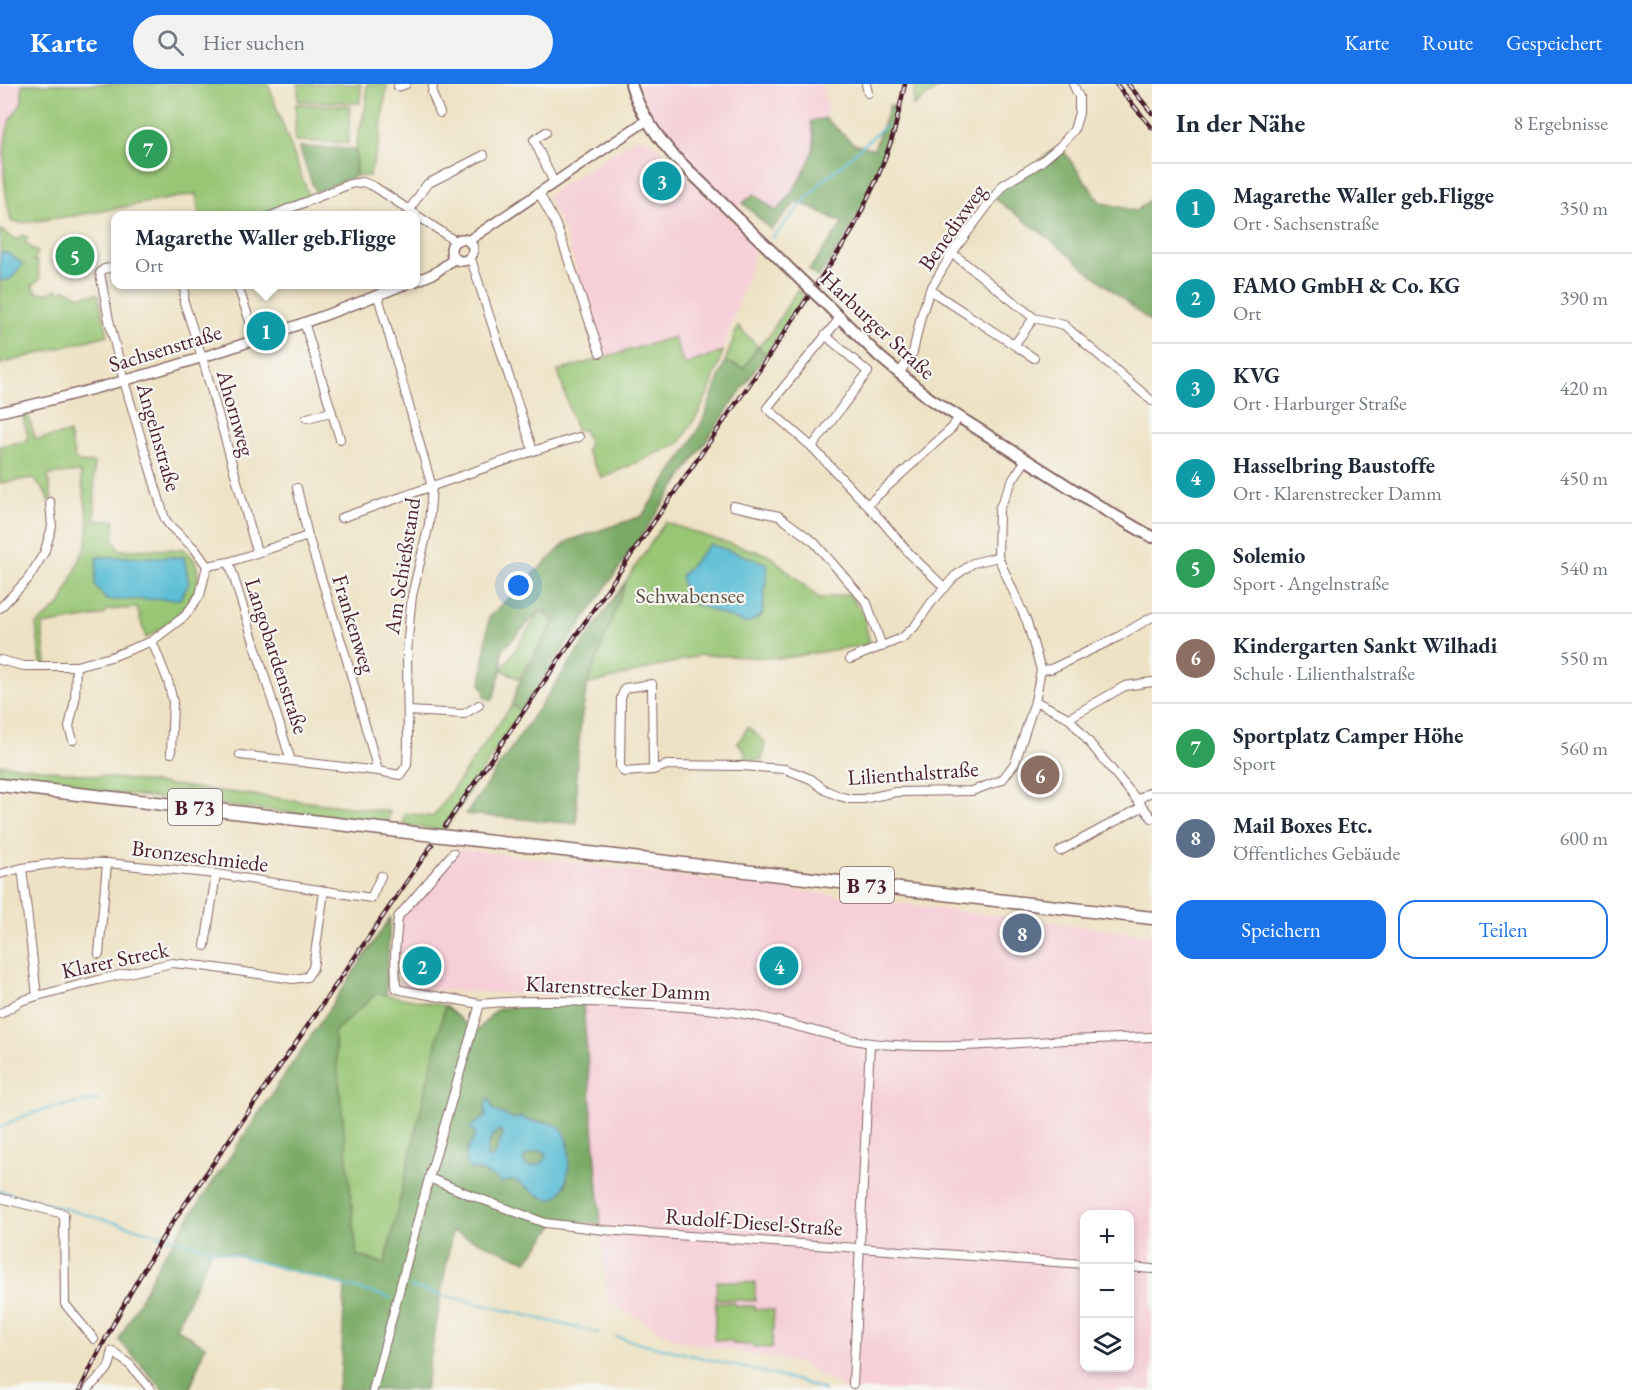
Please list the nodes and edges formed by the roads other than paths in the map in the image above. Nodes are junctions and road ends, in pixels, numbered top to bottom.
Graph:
1 (434, 84) edge
2 (631, 84) edge
3 (866, 84) edge
4 (1073, 84) edge
5 (868, 93) dead end
6 (440, 113) dead end
7 (647, 120) junction
8 (546, 132) dead end
9 (484, 155) dead end
10 (554, 183) junction
11 (539, 193) junction
12 (409, 210) joint
13 (283, 211) edge
14 (420, 218) edge
15 (468, 241) junction
16 (455, 242) junction
17 (952, 253) junction
18 (470, 256) junction
19 (455, 258) junction
20 (111, 268) edge
21 (420, 279) edge
22 (185, 289) edge
23 (238, 289) edge
24 (396, 289) edge
25 (930, 290) junction
26 (378, 296) junction
27 (840, 318) junction
28 (1034, 318) junction
29 (304, 322) junction
30 (825, 335) junction
31 (256, 339) junction
32 (1014, 345) junction
33 (600, 353) dead end
34 (202, 357) junction
35 (1034, 358) dead end
36 (899, 374) junction
37 (124, 381) junction
38 (1152, 401) edge
39 (0, 412) edge
40 (331, 412) junction
41 (307, 418) dead end
42 (958, 418) junction
43 (579, 437) dead end
44 (340, 439) dead end
45 (812, 447) junction
46 (533, 451) junction
47 (1026, 460) junction
48 (432, 487) junction
49 (297, 488) dead end
50 (50, 502) dead end
51 (867, 505) junction
52 (733, 506) dead end
53 (341, 518) dead end
54 (308, 536) junction
55 (1152, 537) edge
56 (257, 552) junction
57 (998, 557) junction
58 (229, 562) junction
59 (207, 566) junction
60 (945, 588) junction
61 (0, 608) edge
62 (1152, 617) edge
63 (152, 641) junction
64 (882, 646) junction
65 (850, 659) dead end
66 (0, 660) edge
67 (76, 666) junction
68 (1041, 670) junction
69 (1152, 682) edge
70 (1035, 701) junction
71 (480, 705) dead end
72 (408, 711) junction
73 (1069, 718) junction
74 (73, 740) dead end
75 (171, 753) dead end
76 (240, 755) dead end
77 (291, 761) junction
78 (653, 770) junction
79 (378, 771) junction
80 (0, 785) edge
81 (1152, 791) edge
82 (1139, 803) junction
83 (1152, 818) edge
84 (1060, 851) dead end
85 (453, 853) dead end
86 (107, 863) junction
87 (22, 868) junction
88 (0, 874) edge
89 (216, 874) junction
90 (381, 876) dead end
91 (324, 891) junction
92 (1152, 918) edge
93 (205, 946) dead end
94 (99, 954) dead end
95 (37, 996) junction
96 (480, 1004) junction
97 (0, 1014) edge
98 (1152, 1037) edge
99 (870, 1042) junction
100 (429, 1178) junction
101 (0, 1198) edge
102 (859, 1247) junction
103 (1080, 1264) edge
104 (1134, 1267) edge
105 (1152, 1269) edge
106 (94, 1339) dead end
107 (853, 1384) dead end
108 (88, 1390) edge
109 (151, 1390) edge
110 (373, 1390) edge

1 - 6 street
2 - 7 main road, Harburger Straße
3 - 5 street
4 - 17 street, Benedixweg
7 - 10 street
7 - 27 main road, Harburger Straße, bridge
8 - 10 street
9 - 12 street
10 - 11 street
11 - 15 street
11 - 33 street
12 - 13 street
14 - 16 street
15 - 16 street
15 - 18 street
16 - 19 street
17 - 25 street, Benedixweg
17 - 28 street
18 - 19 street
18 - 46 street
19 - 21 street
20 - 37 street, Angelnstraße
22 - 34 street, Ahornweg
23 - 31 street
24 - 26 street, Sachsenstraße
25 - 32 street
25 - 36 street, Benedixweg
26 - 29 street, Sachsenstraße
26 - 48 street, Am Schießstand
27 - 30 street
27 - 36 main road, Harburger Straße
28 - 32 street
28 - 38 street
29 - 31 street, Sachsenstraße
29 - 40 street
30 - 45 street
30 - 45 street
31 - 34 street, Sachsenstraße
32 - 35 street
34 - 37 street, Sachsenstraße
34 - 56 street, Ahornweg
36 - 42 main road, Harburger Straße
37 - 39 street, Sachsenstraße
37 - 59 street, Angelnstraße
40 - 41 street
40 - 44 street
42 - 47 main road, Harburger Straße
42 - 51 street
43 - 46 street
45 - 51 street
46 - 48 street
47 - 55 main road, Harburger Straße
47 - 57 street
48 - 53 street
48 - 72 street, Am Schießstand
49 - 54 street, Frankenweg
50 - 61 street
51 - 60 street
52 - 64 street
54 - 56 street
54 - 79 street, Frankenweg
56 - 58 street
57 - 60 street
57 - 68 street
58 - 59 street
58 - 77 street, Langobardenstraße
59 - 63 street
60 - 64 street
62 - 68 street
63 - 67 street
63 - 75 street
64 - 65 street
66 - 67 street
67 - 74 street
68 - 70 street, Lilienthalstraße
69 - 73 street
70 - 73 street
70 - 78 street, Lilienthalstraße
71 - 72 street
72 - 79 street, Am Schießstand
73 - 82 street
76 - 77 street
77 - 79 street
78 - 78 street, Lilienthalstraße
80 - 92 main road, B 73
81 - 82 street
82 - 83 street
82 - 84 street
85 - 96 street, Klarenstrecker Damm
86 - 87 street, Bronzeschmiede
86 - 89 street, Bronzeschmiede
86 - 94 street
87 - 88 street, Bronzeschmiede
87 - 95 street
89 - 91 street, Bronzeschmiede
89 - 93 street
90 - 91 street, Bronzeschmiede
91 - 95 street, Klarer Streck
95 - 97 street, Klarer Streck
96 - 99 street, Klarenstrecker Damm
96 - 100 street
98 - 99 street, Klarenstrecker Damm
99 - 102 street
100 - 102 street, Rudolf-Diesel-Straße
100 - 110 street
101 - 106 street
102 - 103 street, Rudolf-Diesel-Straße
102 - 107 street
104 - 105 street
108 - 109 street

